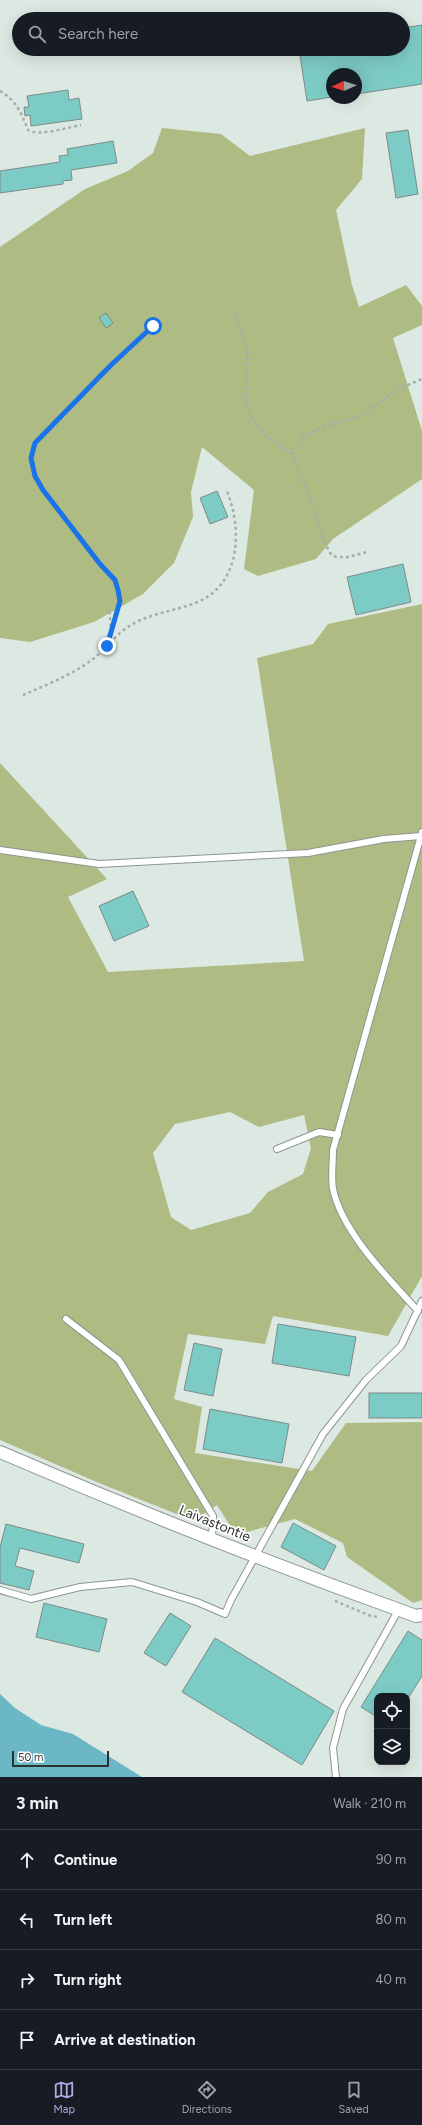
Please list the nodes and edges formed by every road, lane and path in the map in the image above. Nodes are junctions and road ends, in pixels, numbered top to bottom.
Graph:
1 (0, 91) edge
2 (81, 125) dead end
3 (235, 311) dead end
4 (153, 326) dead end
5 (422, 379) edge
6 (292, 454) junction
7 (226, 489) dead end
8 (367, 552) dead end
9 (109, 607) dead end
10 (111, 629) junction
11 (107, 646) junction
12 (23, 695) dead end
13 (421, 834) edge
14 (0, 850) edge
15 (338, 1135) junction
16 (277, 1149) dead end
17 (422, 1301) edge
18 (418, 1311) junction
19 (66, 1319) dead end
20 (0, 1452) edge
21 (212, 1538) junction
22 (255, 1555) junction
23 (0, 1590) edge
24 (399, 1609) junction
25 (422, 1615) edge
26 (336, 1777) edge

1 - 2 path
3 - 6 path
4 - 10 path
5 - 6 path
6 - 8 path
7 - 11 path
9 - 10 path
10 - 11 path
11 - 12 path
13 - 14 lane
13 - 15 lane
15 - 16 lane
15 - 18 lane
17 - 18 lane
18 - 22 lane
19 - 21 lane
20 - 21 street, Laivastontie
21 - 22 street, Laivastontie
22 - 23 lane
22 - 24 street, Laivastontie
24 - 25 street, Laivastontie
24 - 26 lane

